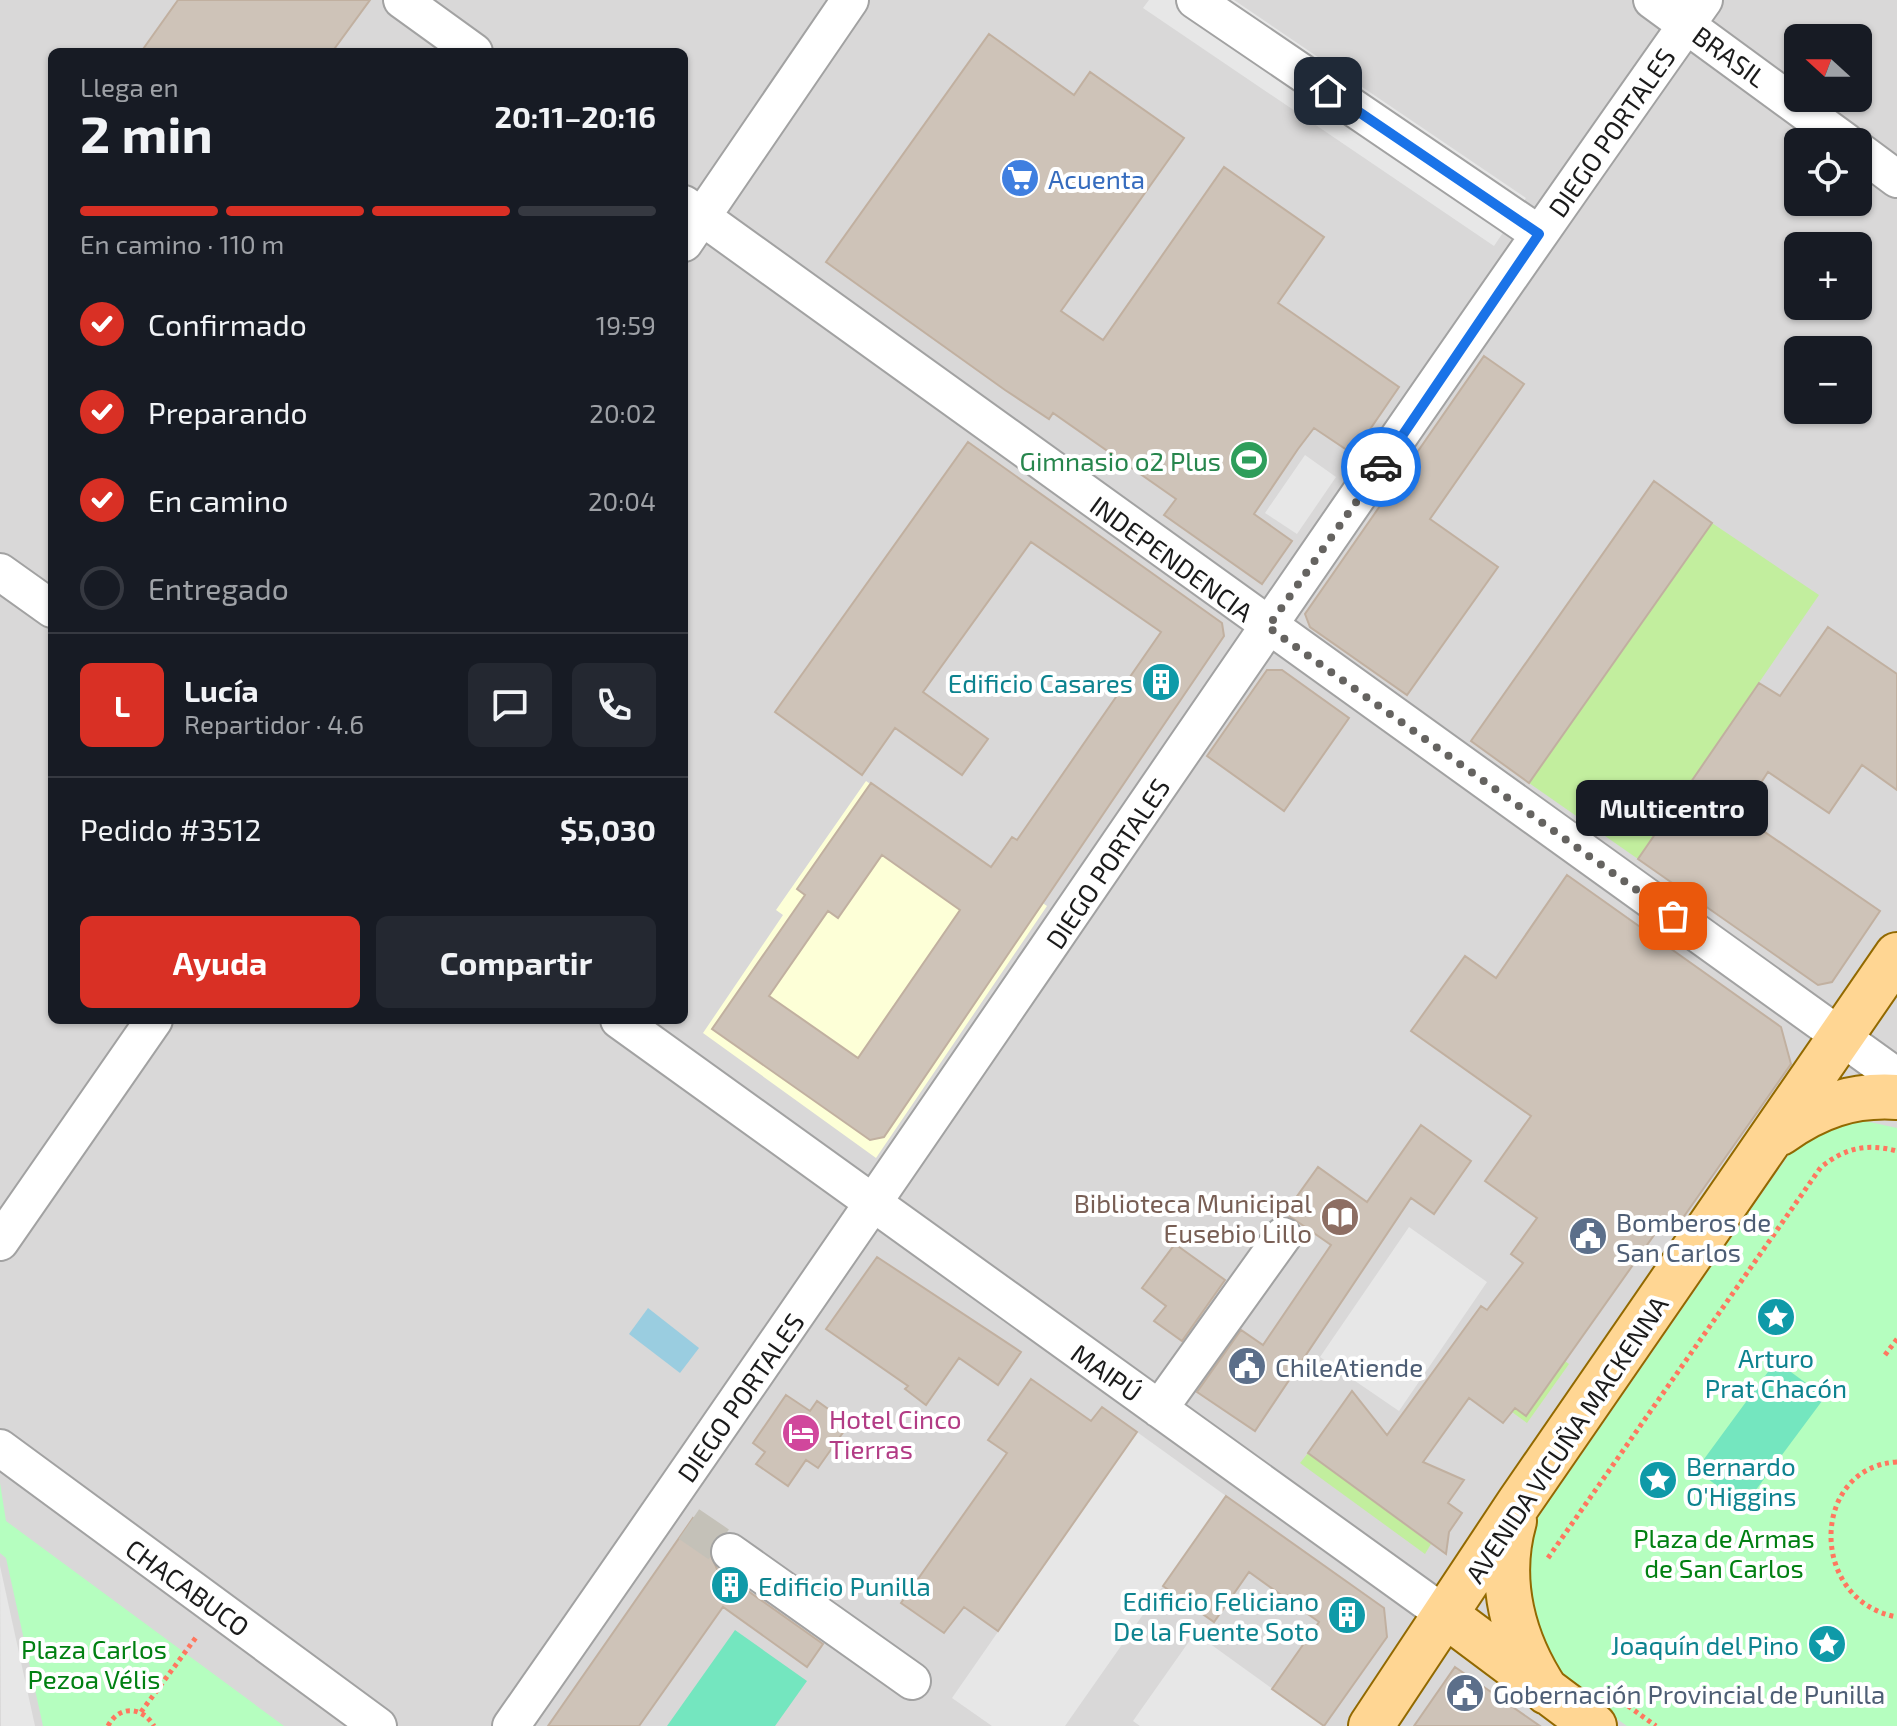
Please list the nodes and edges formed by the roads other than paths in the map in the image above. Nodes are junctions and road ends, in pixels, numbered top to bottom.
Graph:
1 (402, 0) edge
2 (850, 0) edge
3 (1195, 0) edge
4 (1652, 0) edge
5 (1695, 12) edge
6 (468, 48) edge
7 (1830, 128) edge
8 (1872, 160) edge
9 (1897, 179) edge
10 (690, 221) edge
11 (1539, 234) junction
12 (0, 572) edge
13 (48, 606) edge
14 (1268, 627) junction
15 (1897, 955) edge
16 (151, 1024) edge
17 (625, 1024) edge
18 (1841, 1037) junction
19 (1897, 1077) edge
20 (1897, 1097) edge
21 (1758, 1156) junction
22 (874, 1205) junction
23 (1283, 1236) dead end
24 (0, 1242) edge
25 (1159, 1409) junction
26 (0, 1448) edge
27 (1519, 1503) junction
28 (730, 1552) tunnel mouth
29 (1447, 1616) junction
30 (912, 1681) dead end
31 (1547, 1692) junction
32 (1609, 1714) edge
33 (378, 1726) edge
34 (511, 1726) edge
35 (1371, 1726) edge

1 - 6 street
2 - 10 street
3 - 11 street
4 - 5 street, BRASIL
5 - 7 street, BRASIL
5 - 11 street, DIEGO PORTALES
8 - 9 street
10 - 14 street, INDEPENDENCIA
11 - 14 street, DIEGO PORTALES
12 - 13 street
14 - 18 street, INDEPENDENCIA
14 - 22 street, DIEGO PORTALES
15 - 18 main road, AVENIDA VICUÑA MACKENNA
16 - 24 street
17 - 22 street, MAIPÚ
18 - 19 street, INDEPENDENCIA
18 - 21 main road, AVENIDA VICUÑA MACKENNA
20 - 21 main road
21 - 27 main road, AVENIDA VICUÑA MACKENNA
22 - 25 street, MAIPÚ
22 - 34 street, DIEGO PORTALES
23 - 25 street
25 - 29 street, MAIPÚ
26 - 33 street, CHACABUCO
27 - 29 main road, AVENIDA VICUÑA MACKENNA
27 - 31 main road
28 - 30 street
29 - 31 main road, MAIPÚ
29 - 35 main road, AVENIDA VICUÑA MACKENNA
31 - 32 main road, MAIPÚ

